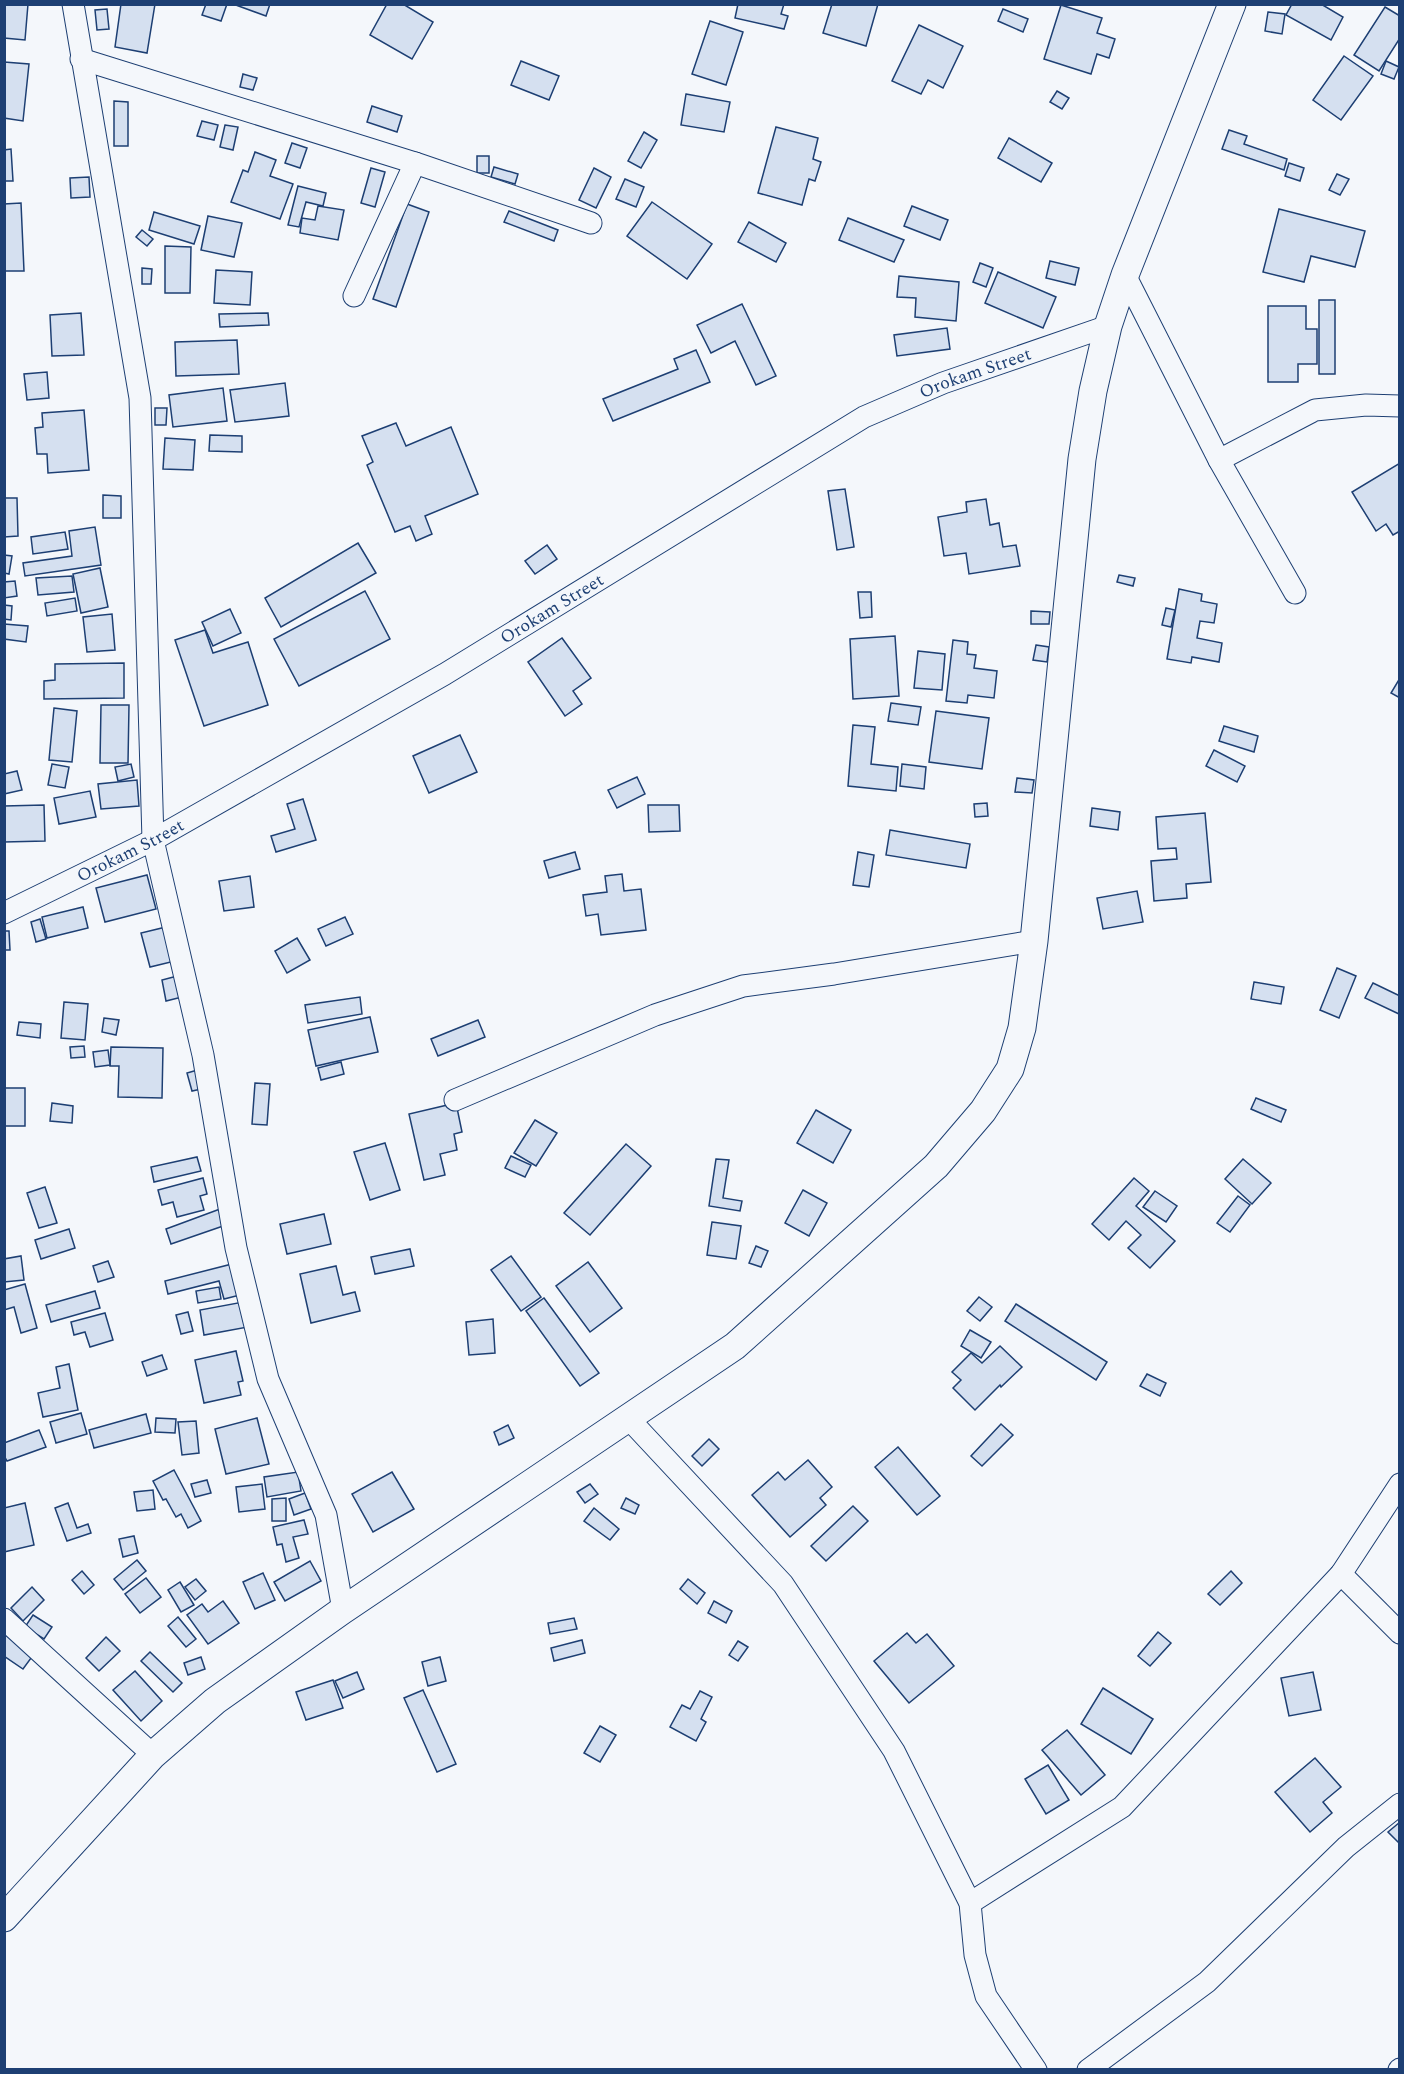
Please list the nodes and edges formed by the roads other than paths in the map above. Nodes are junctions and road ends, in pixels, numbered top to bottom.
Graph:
1 (73, 4) edge
2 (1232, 4) edge
3 (81, 59) junction
4 (415, 163) junction
5 (591, 223) dead end
6 (1125, 275) junction
7 (354, 296) dead end
8 (1108, 326) junction
9 (1400, 406) edge
10 (1219, 460) junction
11 (1295, 593) dead end
12 (153, 840) junction
13 (4, 913) edge
14 (1034, 941) junction
15 (455, 1100) dead end
16 (628, 1418) junction
17 (1400, 1484) edge
18 (1341, 1574) junction
19 (343, 1610) junction
20 (4, 1619) edge
21 (1400, 1633) edge
22 (153, 1755) junction
23 (1400, 1804) edge
24 (970, 1903) junction
25 (4, 1918) edge
26 (1036, 2070) edge
27 (1088, 2070) edge

1 - 3 street
2 - 6 main road
3 - 4 street
3 - 12 street
4 - 5 street
4 - 7 street
6 - 8 main road
6 - 10 street
8 - 12 street, Orokam Street
8 - 14 main road
9 - 10 street
10 - 11 street
12 - 13 street, Orokam Street
12 - 19 street
14 - 15 street
14 - 16 main road
16 - 19 main road
16 - 24 street
17 - 18 street
18 - 21 street
18 - 24 street
19 - 22 main road
20 - 22 street
22 - 25 main road
23 - 27 street
24 - 26 street

